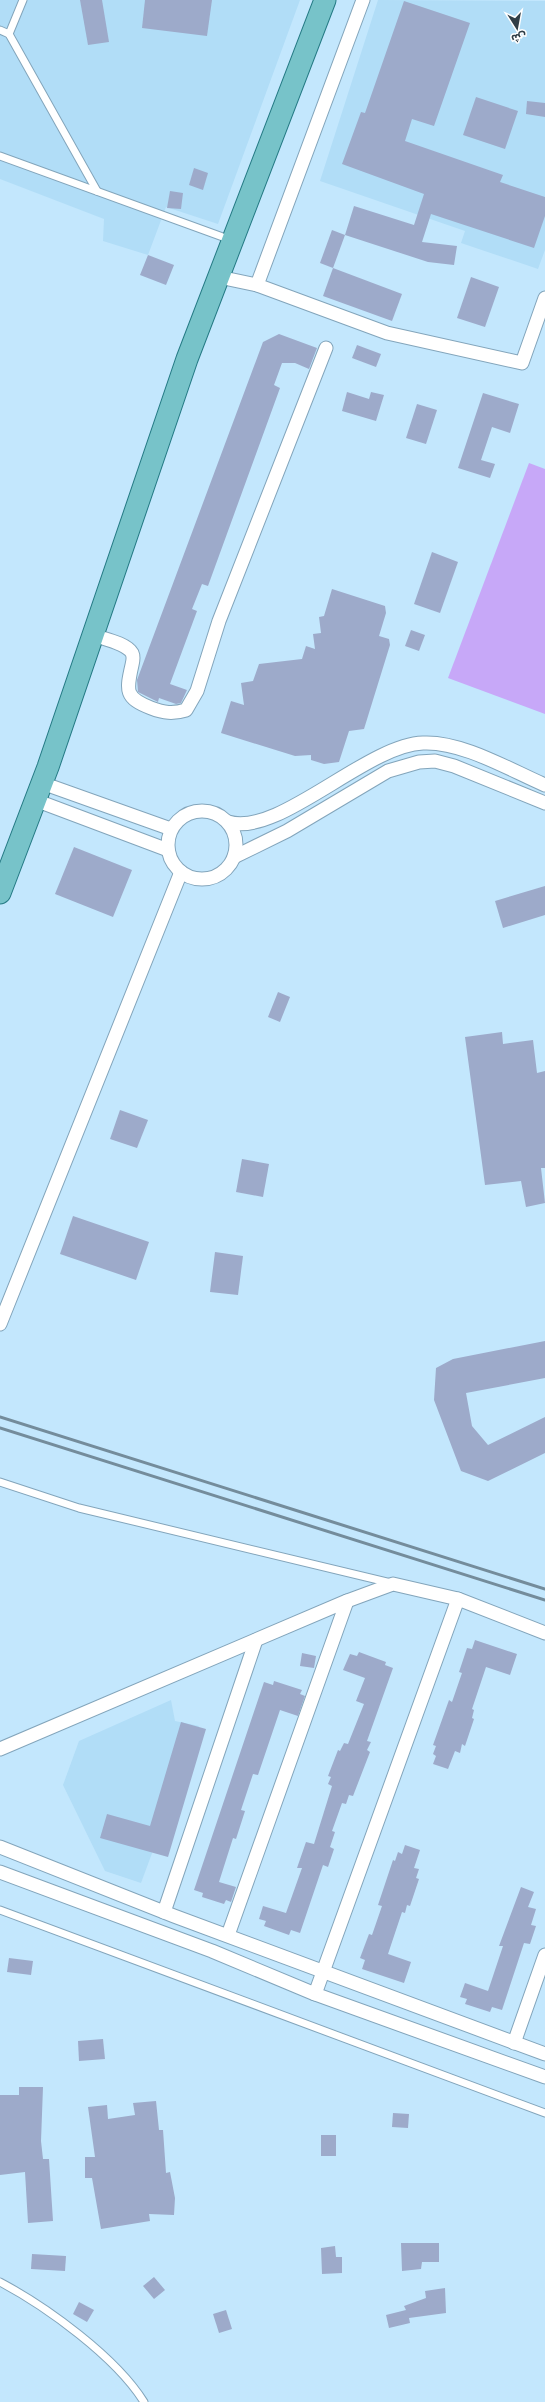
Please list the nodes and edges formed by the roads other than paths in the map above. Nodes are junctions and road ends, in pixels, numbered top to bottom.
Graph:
1 (23, 0) edge
2 (325, 0) edge
3 (363, 0) edge
4 (0, 30) edge
5 (9, 34) junction
6 (0, 156) edge
7 (97, 191) junction
8 (233, 240) junction
9 (219, 276) junction
10 (257, 284) junction
11 (545, 298) edge
12 (326, 348) dead end
13 (93, 635) junction
14 (545, 786) edge
15 (38, 792) junction
16 (545, 803) edge
17 (228, 822) junction
18 (171, 829) junction
19 (168, 850) junction
20 (234, 858) junction
21 (181, 872) junction
22 (0, 893) edge
23 (0, 1324) edge
24 (0, 1482) edge
25 (393, 1584) junction
26 (458, 1599) junction
27 (347, 1601) junction
28 (545, 1633) edge
29 (256, 1640) junction
30 (0, 1749) edge
31 (0, 1848) edge
32 (0, 1872) edge
33 (98, 1886) junction
34 (85, 1904) junction
35 (0, 1910) edge
36 (164, 1912) junction
37 (228, 1935) junction
38 (545, 1955) edge
39 (325, 1971) junction
40 (315, 1994) junction
41 (514, 2043) junction
42 (545, 2054) edge
43 (545, 2077) edge
44 (545, 2113) edge
45 (0, 2282) edge
46 (144, 2402) edge

1 - 5 lane
2 - 8 main road
3 - 10 street
4 - 5 lane
5 - 7 lane
6 - 7 lane
7 - 8 lane
8 - 9 main road
9 - 10 street
9 - 13 main road
10 - 11 street
12 - 13 street
13 - 15 main road
14 - 17 street
15 - 18 street
15 - 19 street
15 - 22 main road
16 - 20 street
17 - 18 street
17 - 20 street
18 - 19 street
19 - 21 street
20 - 21 street
21 - 23 street
24 - 25 lane
25 - 26 street
25 - 27 street
26 - 28 street
26 - 39 street
27 - 29 street
27 - 37 street
29 - 30 street
29 - 36 street
31 - 33 street
32 - 34 street
33 - 34 street
33 - 36 street
34 - 40 street
35 - 44 lane
36 - 37 street
37 - 39 street
38 - 41 street
39 - 40 street
39 - 41 street
40 - 43 street
41 - 42 street
45 - 46 lane

